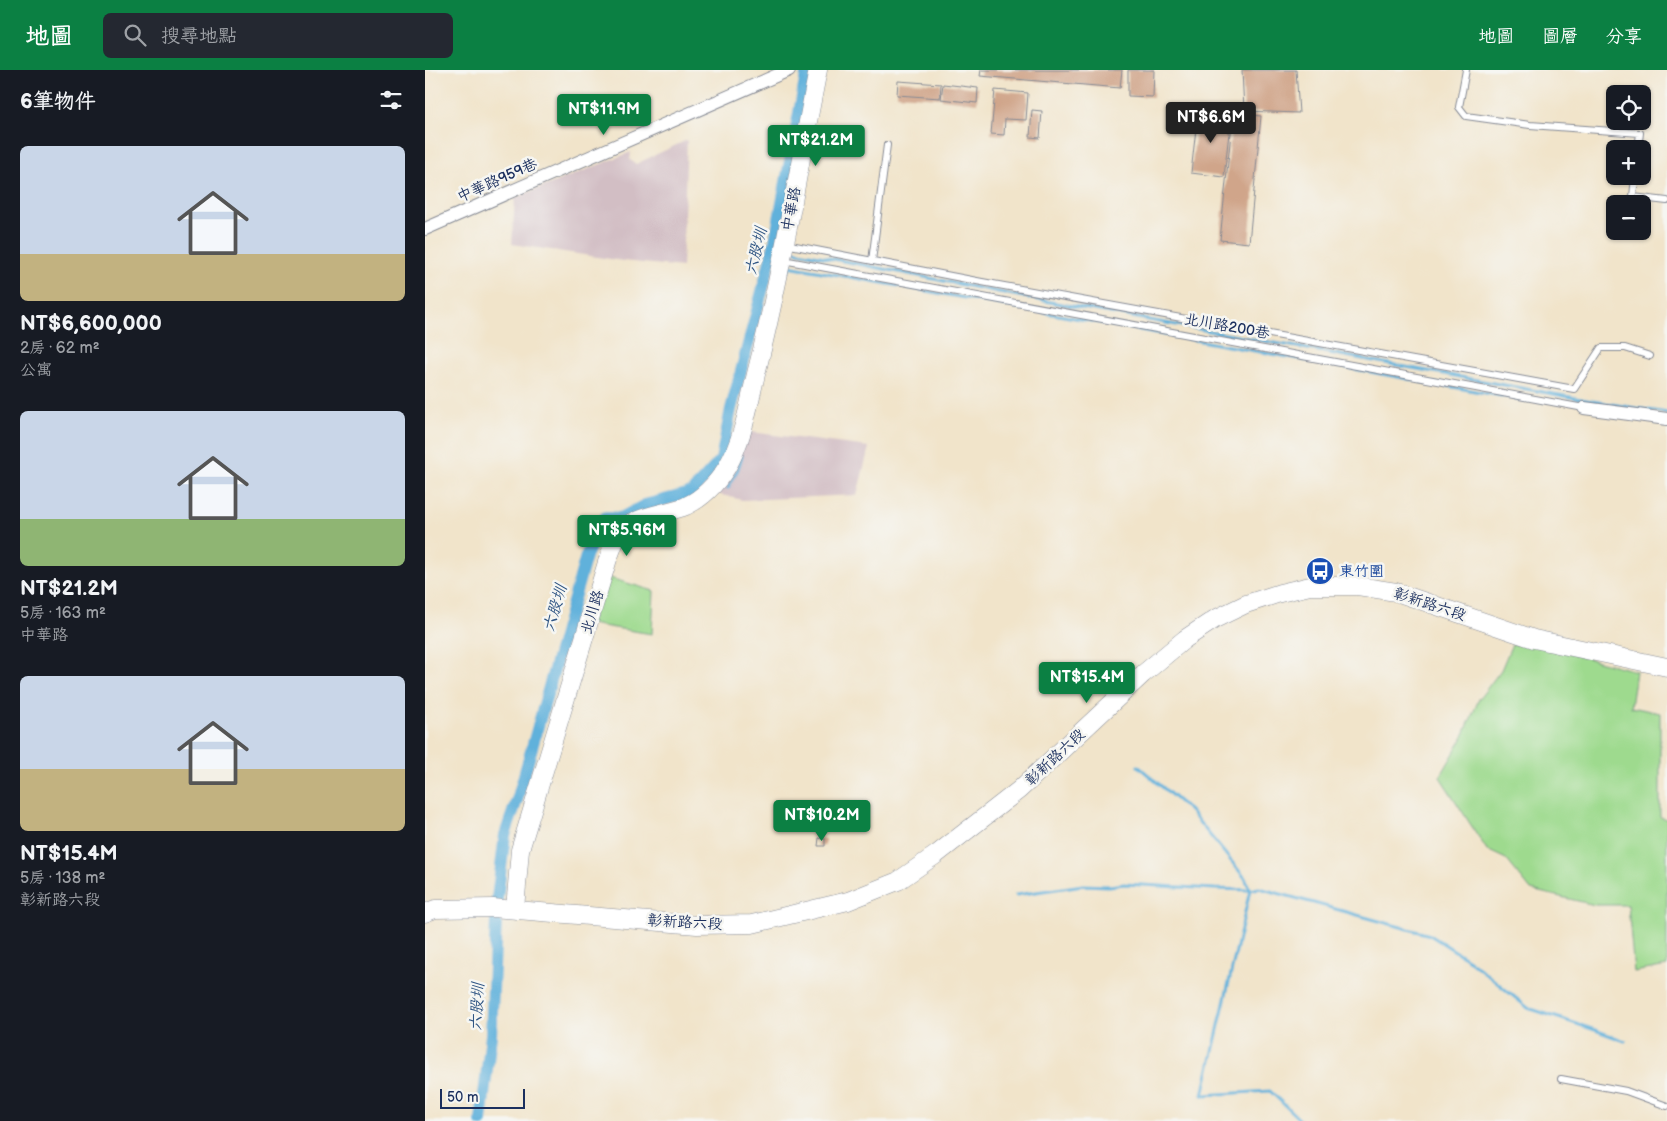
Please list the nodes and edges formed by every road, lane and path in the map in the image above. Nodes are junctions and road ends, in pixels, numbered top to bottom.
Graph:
1 (818, 70) edge
2 (1466, 70) edge
3 (786, 71) edge
4 (1639, 140) edge
5 (887, 145) dead end
6 (1651, 199) edge
7 (1667, 201) edge
8 (431, 223) edge
9 (425, 229) edge
10 (783, 251) junction
11 (872, 261) junction
12 (1650, 356) dead end
13 (1584, 408) joint
14 (1667, 419) edge
15 (1667, 667) edge
16 (515, 909) junction
17 (425, 913) edge
18 (1561, 1079) dead end
19 (1667, 1106) edge

1 - 10 street, 中華路
2 - 4 lane
3 - 8 street, 中華路959巷
5 - 11 lane
6 - 7 lane
8 - 9 street, 中華路959巷
10 - 11 lane
10 - 13 lane, 北川路200巷
10 - 16 street, 北川路
11 - 12 lane
13 - 14 street, 北川路200巷
15 - 16 street, 彰新路六段
16 - 17 street, 彰新路六段
18 - 19 lane

